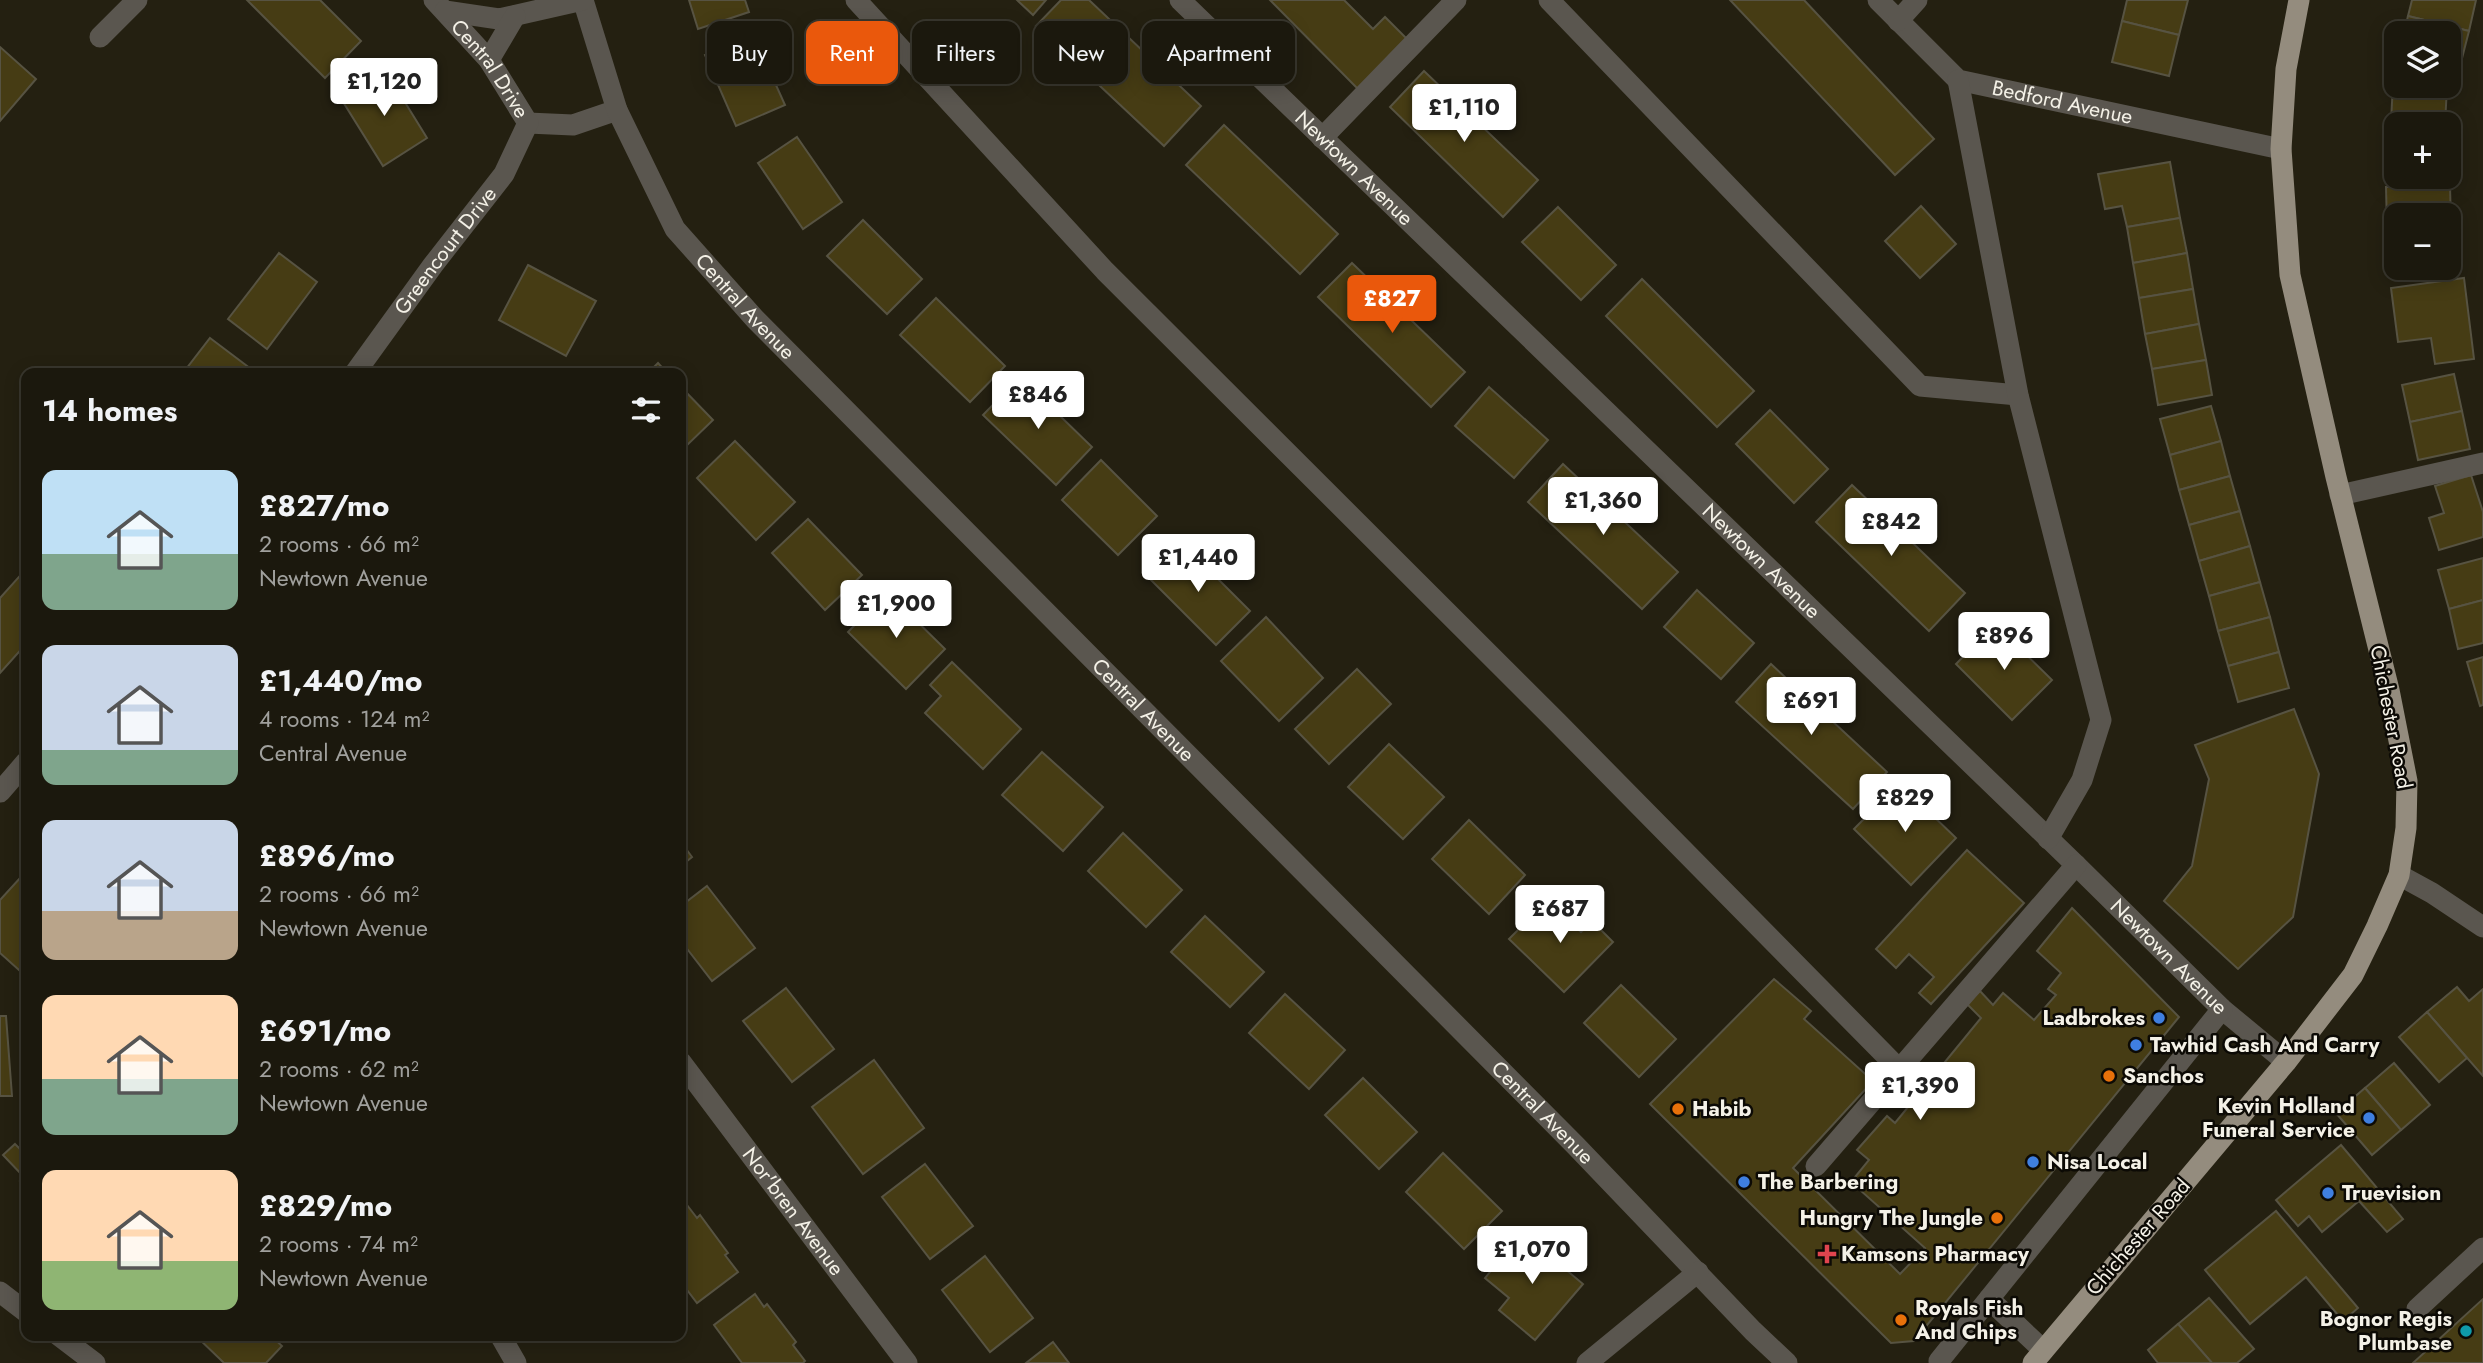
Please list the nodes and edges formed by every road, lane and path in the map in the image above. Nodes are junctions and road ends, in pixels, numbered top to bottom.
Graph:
1 (137, 0) edge
2 (583, 0) edge
3 (856, 0) edge
4 (1180, 0) edge
5 (1456, 0) edge
6 (1549, 0) edge
7 (1878, 0) edge
8 (1917, 0) edge
9 (2299, 0) edge
10 (440, 5) edge
11 (515, 16) junction
12 (1898, 21) junction
13 (100, 37) dead end
14 (489, 60) junction
15 (1958, 80) junction
16 (617, 110) junction
17 (528, 124) junction
18 (1322, 138) junction
19 (2281, 149) junction
20 (359, 368) edge
21 (2018, 395) junction
22 (2483, 463) edge
23 (2340, 495) junction
24 (21, 768) edge
25 (0, 792) edge
26 (2048, 839) junction
27 (2076, 865) junction
28 (2399, 876) junction
29 (2483, 927) edge
30 (2222, 1009) junction
31 (2286, 1062) junction
32 (686, 1069) edge
33 (1899, 1069) junction
34 (1816, 1166) dead end
35 (2483, 1248) edge
36 (1698, 1272) junction
37 (0, 1292) edge
38 (1990, 1299) junction
39 (21, 1307) edge
40 (2417, 1309) dead end
41 (66, 1341) edge
42 (503, 1341) edge
43 (2038, 1357) edge
44 (1939, 1361) edge
45 (95, 1363) edge
46 (516, 1363) edge
47 (907, 1363) edge
48 (1587, 1363) edge
49 (1787, 1363) edge

1 - 13 street
2 - 11 street, Central Drive
2 - 16 street, Central Avenue
3 - 33 street
4 - 18 street, Newtown Avenue
5 - 18 street
6 - 21 street
7 - 12 street
8 - 12 street
9 - 19 main road, Chichester Road
10 - 11 street, Central Drive
10 - 14 street, Central Drive
11 - 14 street
12 - 15 street
14 - 17 street, Central Drive
15 - 19 street, Bedford Avenue
15 - 21 street
16 - 17 street, Central Drive
16 - 36 street, Central Avenue
17 - 20 street, Greencourt Drive
18 - 26 street, Newtown Avenue
19 - 23 main road, Chichester Road
21 - 26 street
22 - 23 street
23 - 28 main road, Chichester Road
24 - 25 street
26 - 27 street, Newtown Avenue
27 - 30 street, Newtown Avenue
27 - 33 street
28 - 29 street
28 - 31 main road, Chichester Road
30 - 31 street, Newtown Avenue
30 - 38 street
31 - 43 main road, Chichester Road
32 - 47 street, Nor'bren Avenue
33 - 34 street
35 - 40 street
36 - 48 street
36 - 49 street, Central Avenue
37 - 39 street
38 - 43 street
38 - 44 street
41 - 45 street
42 - 46 street

